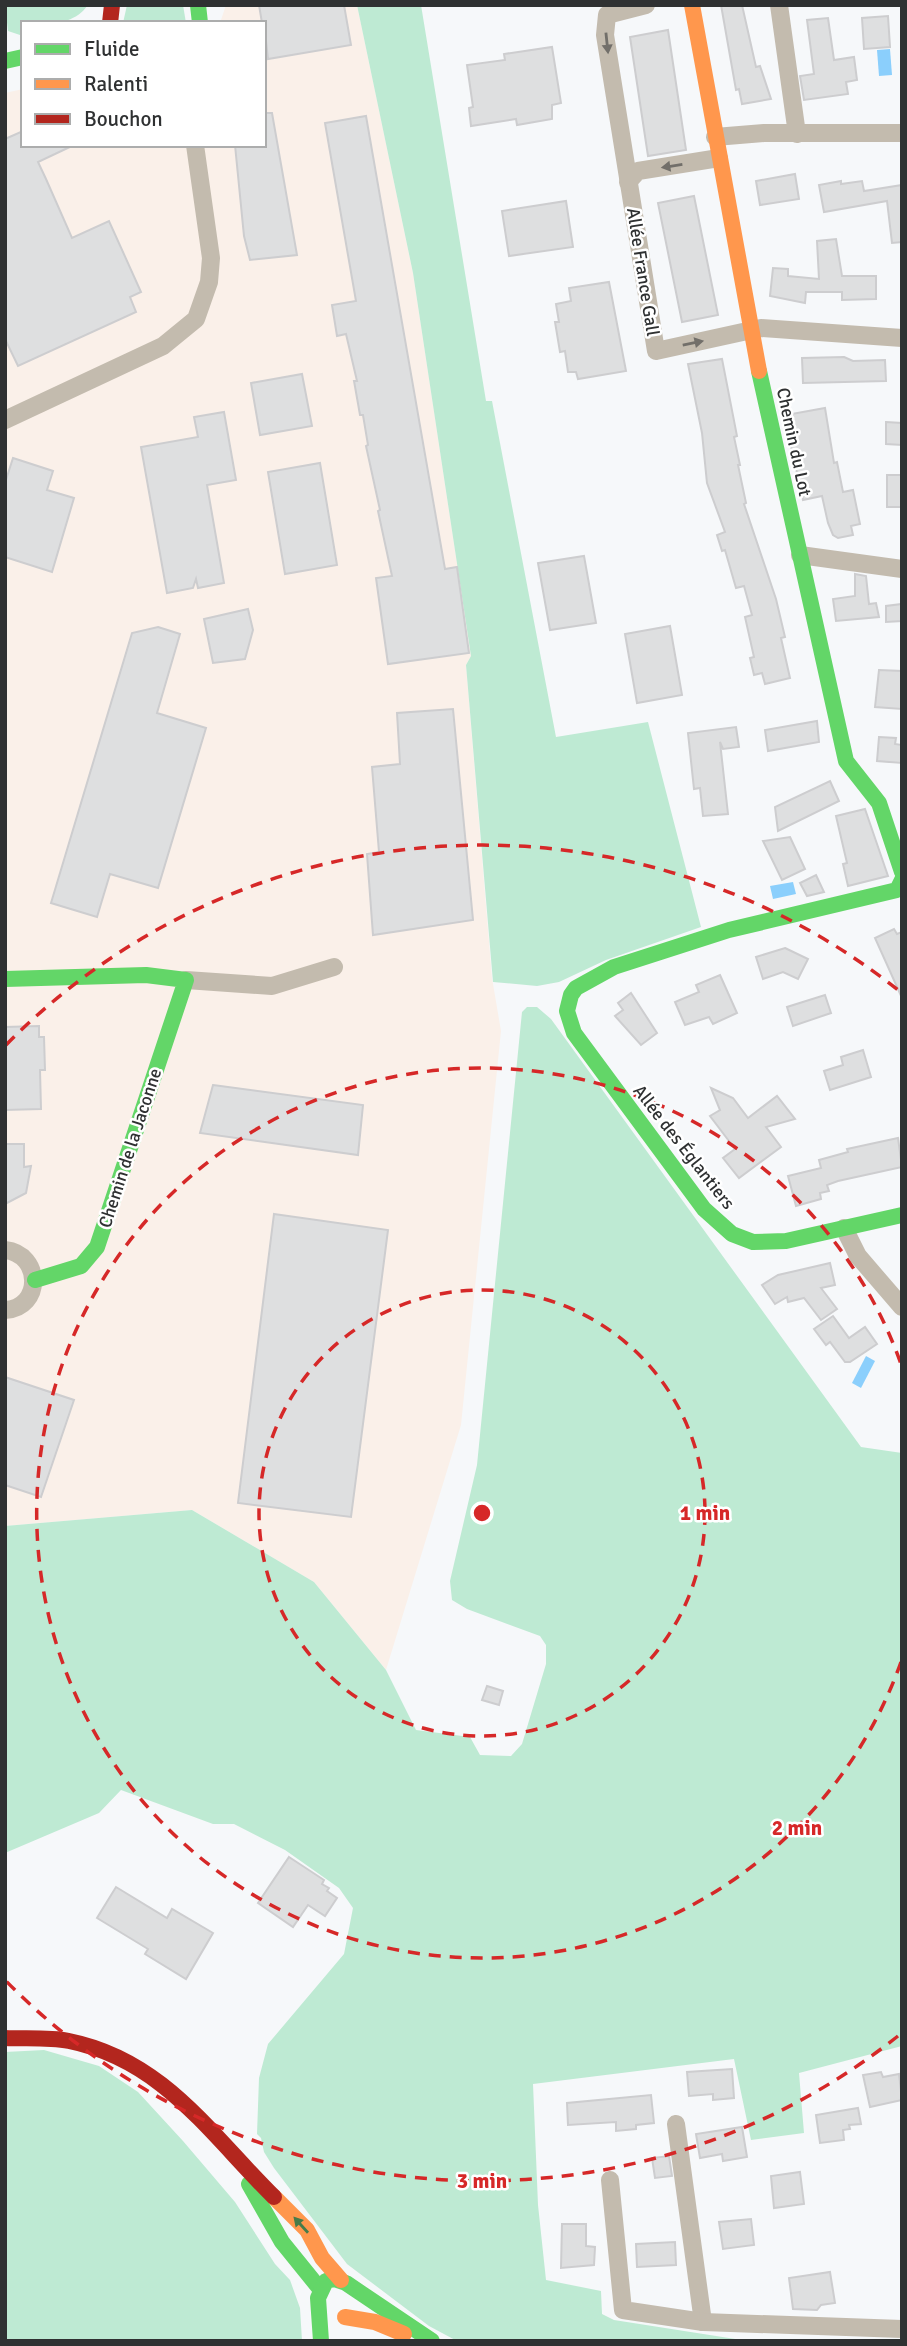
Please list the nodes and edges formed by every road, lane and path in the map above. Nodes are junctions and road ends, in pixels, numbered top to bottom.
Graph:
1 (646, 5) edge
2 (692, 5) edge
3 (779, 5) edge
4 (902, 133) edge
5 (797, 134) junction
6 (715, 136) junction
7 (195, 147) edge
8 (719, 159) junction
9 (628, 181) junction
10 (750, 330) junction
11 (902, 338) edge
12 (5, 419) edge
13 (800, 555) junction
14 (902, 569) edge
15 (902, 872) edge
16 (902, 880) edge
17 (334, 967) dead end
18 (5, 979) edge
19 (186, 980) junction
20 (902, 1215) edge
21 (844, 1228) junction
22 (5, 1250) edge
23 (35, 1280) junction
24 (902, 1307) edge
25 (5, 1310) edge
26 (5, 2038) edge
27 (676, 2124) dead end
28 (235, 2159) junction
29 (610, 2180) dead end
30 (346, 2283) junction
31 (320, 2289) junction
32 (319, 2310) junction
33 (342, 2318) junction
34 (703, 2322) junction
35 (902, 2329) edge
36 (321, 2341) edge
37 (332, 2341) edge
38 (421, 2341) edge
39 (432, 2341) edge

1 -> 9 street, Allée France Gall
2 - 6 street, Chemin du Lot
3 - 5 street
4 - 5 street
5 - 6 street
6 - 8 street, Chemin du Lot
7 - 12 street
8 -> 9 street
8 - 10 street, Chemin du Lot
9 -> 10 street, Allée France Gall
10 - 11 street
10 - 13 street, Chemin du Lot
13 - 14 street
13 - 15 street, Chemin du Lot
16 - 21 street, Allée des Églantiers
17 - 19 street
18 - 19 street
19 - 23 street, Chemin de la Jaconne
20 - 21 street, Allée des Églantiers
21 - 24 street
22 - 23 street
23 - 25 street
26 - 28 street
27 - 34 street
30 -> 28 street
28 - 31 street
29 - 34 street
30 - 31 street
30 - 33 street
30 - 39 street
31 - 32 street
32 - 33 street
32 - 36 street
33 - 37 street
33 - 38 street
34 - 35 street

